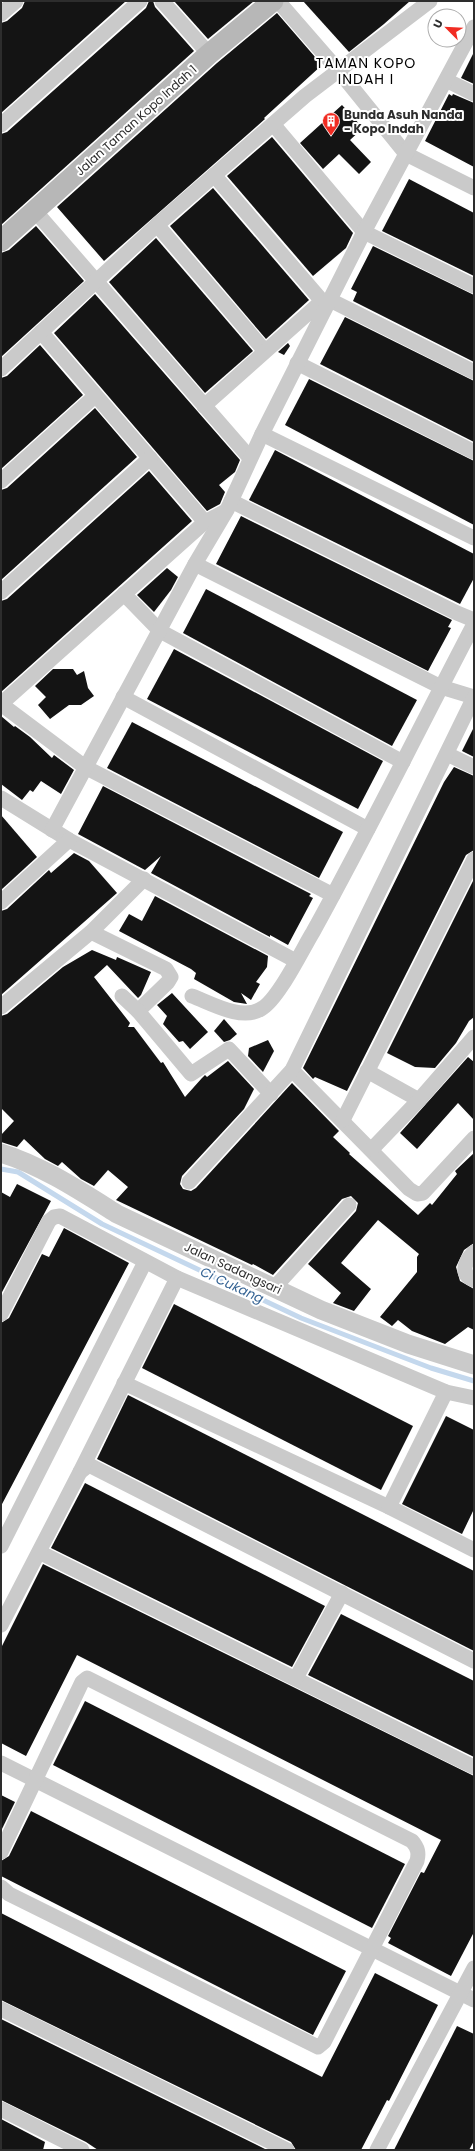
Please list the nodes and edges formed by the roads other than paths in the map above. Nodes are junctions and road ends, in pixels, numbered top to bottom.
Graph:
1 (16, 1) edge
2 (140, 1) edge
3 (162, 1) edge
4 (273, 1) edge
5 (278, 1) edge
6 (430, 1) edge
7 (1, 14) edge
8 (474, 27) edge
9 (208, 54) junction
10 (338, 70) junction
11 (446, 80) junction
12 (474, 94) edge
13 (273, 124) junction
14 (1, 125) edge
15 (406, 154) junction
16 (214, 175) junction
17 (474, 188) edge
18 (35, 211) junction
19 (157, 225) junction
20 (364, 232) junction
21 (1, 241) edge
22 (96, 281) junction
23 (474, 286) edge
24 (326, 300) junction
25 (41, 332) junction
26 (264, 350) junction
27 (297, 363) junction
28 (1, 369) edge
29 (474, 372) edge
30 (95, 396) junction
31 (204, 406) junction
32 (262, 434) junction
33 (474, 452) edge
34 (150, 458) junction
35 (250, 458) junction
36 (1, 481) edge
37 (229, 505) junction
38 (205, 522) junction
39 (474, 538) edge
40 (195, 564) junction
41 (1, 592) edge
42 (124, 594) junction
43 (474, 620) edge
44 (474, 624) edge
45 (160, 631) junction
46 (441, 687) junction
47 (123, 697) junction
48 (474, 697) edge
49 (1, 704) edge
50 (447, 754) junction
51 (403, 762) junction
52 (85, 767) junction
53 (474, 767) edge
54 (3, 801) edge
55 (368, 829) junction
56 (52, 830) junction
57 (69, 840) junction
58 (474, 859) edge
59 (144, 879) junction
60 (333, 895) junction
61 (1, 902) edge
62 (91, 932) junction
63 (296, 961) junction
64 (122, 996) dead end
65 (192, 996) dead end
66 (1, 1007) edge
67 (138, 1011) junction
68 (474, 1038) edge
69 (292, 1070) junction
70 (367, 1071) junction
71 (271, 1094) junction
72 (419, 1100) junction
73 (343, 1120) junction
74 (474, 1138) edge
75 (372, 1149) junction
76 (1, 1153) edge
77 (189, 1182) dead end
78 (350, 1205) dead end
79 (474, 1252) edge
80 (145, 1262) junction
81 (177, 1278) junction
82 (474, 1280) edge
83 (274, 1288) junction
84 (1, 1314) edge
85 (474, 1365) edge
86 (124, 1383) junction
87 (446, 1392) junction
88 (474, 1398) edge
89 (80, 1472) junction
90 (389, 1507) junction
91 (1, 1546) edge
92 (474, 1550) edge
93 (38, 1552) junction
94 (342, 1593) junction
95 (1, 1625) edge
96 (474, 1661) edge
97 (296, 1678) junction
98 (1, 1763) edge
99 (474, 1767) edge
100 (35, 1780) junction
101 (1, 1852) edge
102 (1, 1887) edge
103 (371, 1948) junction
104 (474, 1968) edge
105 (468, 1996) edge
106 (1, 2009) edge
107 (1, 2109) edge
108 (65, 2146) edge
109 (82, 2150) edge
110 (287, 2150) edge
111 (376, 2150) edge

1 - 7 street
2 - 14 street
3 - 9 street
4 - 9 main road, Jalan Taman Kopo Indah 1
5 - 10 street
6 - 10 street
8 - 11 street
9 - 18 main road, Jalan Taman Kopo Indah 1
10 - 13 street
10 - 15 street
11 - 12 street
11 - 15 street
13 - 16 street
13 - 20 street
15 - 17 street
15 - 20 street
16 - 19 street
16 - 24 street
18 - 21 main road, Jalan Taman Kopo Indah 1
18 - 22 street
19 - 22 street
19 - 26 street
20 - 23 street
20 - 24 street
22 - 25 street
22 - 31 street
24 - 26 street
24 - 27 street
24 - 29 street
25 - 28 street
25 - 30 street
26 - 31 street
27 - 32 street
27 - 33 street
30 - 34 street
30 - 36 street
31 - 35 street
32 - 35 street
32 - 39 street
34 - 38 street
34 - 41 street
35 - 37 street
37 - 38 street
37 - 40 street
37 - 43 street
38 - 42 street
40 - 45 street
40 - 46 street
42 - 45 street
42 - 49 street
44 - 46 street
45 - 47 street
45 - 51 street
46 - 48 street
46 - 51 street
47 - 52 street
47 - 55 street
48 - 50 street
49 - 52 street
50 - 53 street
50 - 69 street
51 - 55 street
52 - 56 street
52 - 60 street
54 - 56 street
55 - 60 street
56 - 57 street
57 - 59 street
57 - 61 street
58 - 70 street
59 - 62 street
59 - 63 street
60 - 63 street
62 - 66 street
62 - 67 street
63 - 65 street
64 - 67 street
67 - 71 street
68 - 72 street
69 - 71 street
69 - 73 street
70 - 72 street
70 - 73 street
71 - 77 street
72 - 75 street
73 - 75 street
74 - 75 street
76 - 83 street, Jalan Sadangsari
78 - 83 street
79 - 82 street
80 - 81 street
80 - 84 street
80 - 91 street
81 - 86 street
81 - 87 street
83 - 85 street, Jalan Sadangsari
86 - 89 street
86 - 90 street
87 - 88 street
87 - 90 street
89 - 93 street
89 - 94 street
90 - 92 street
93 - 95 street
93 - 97 street
94 - 96 street
94 - 97 street
97 - 99 street
98 - 100 street
100 - 101 street
100 - 103 street
100 - 103 street
102 - 103 street
103 - 105 street
104 - 105 street
105 - 111 street
106 - 110 street
107 - 108 street
108 - 109 street

